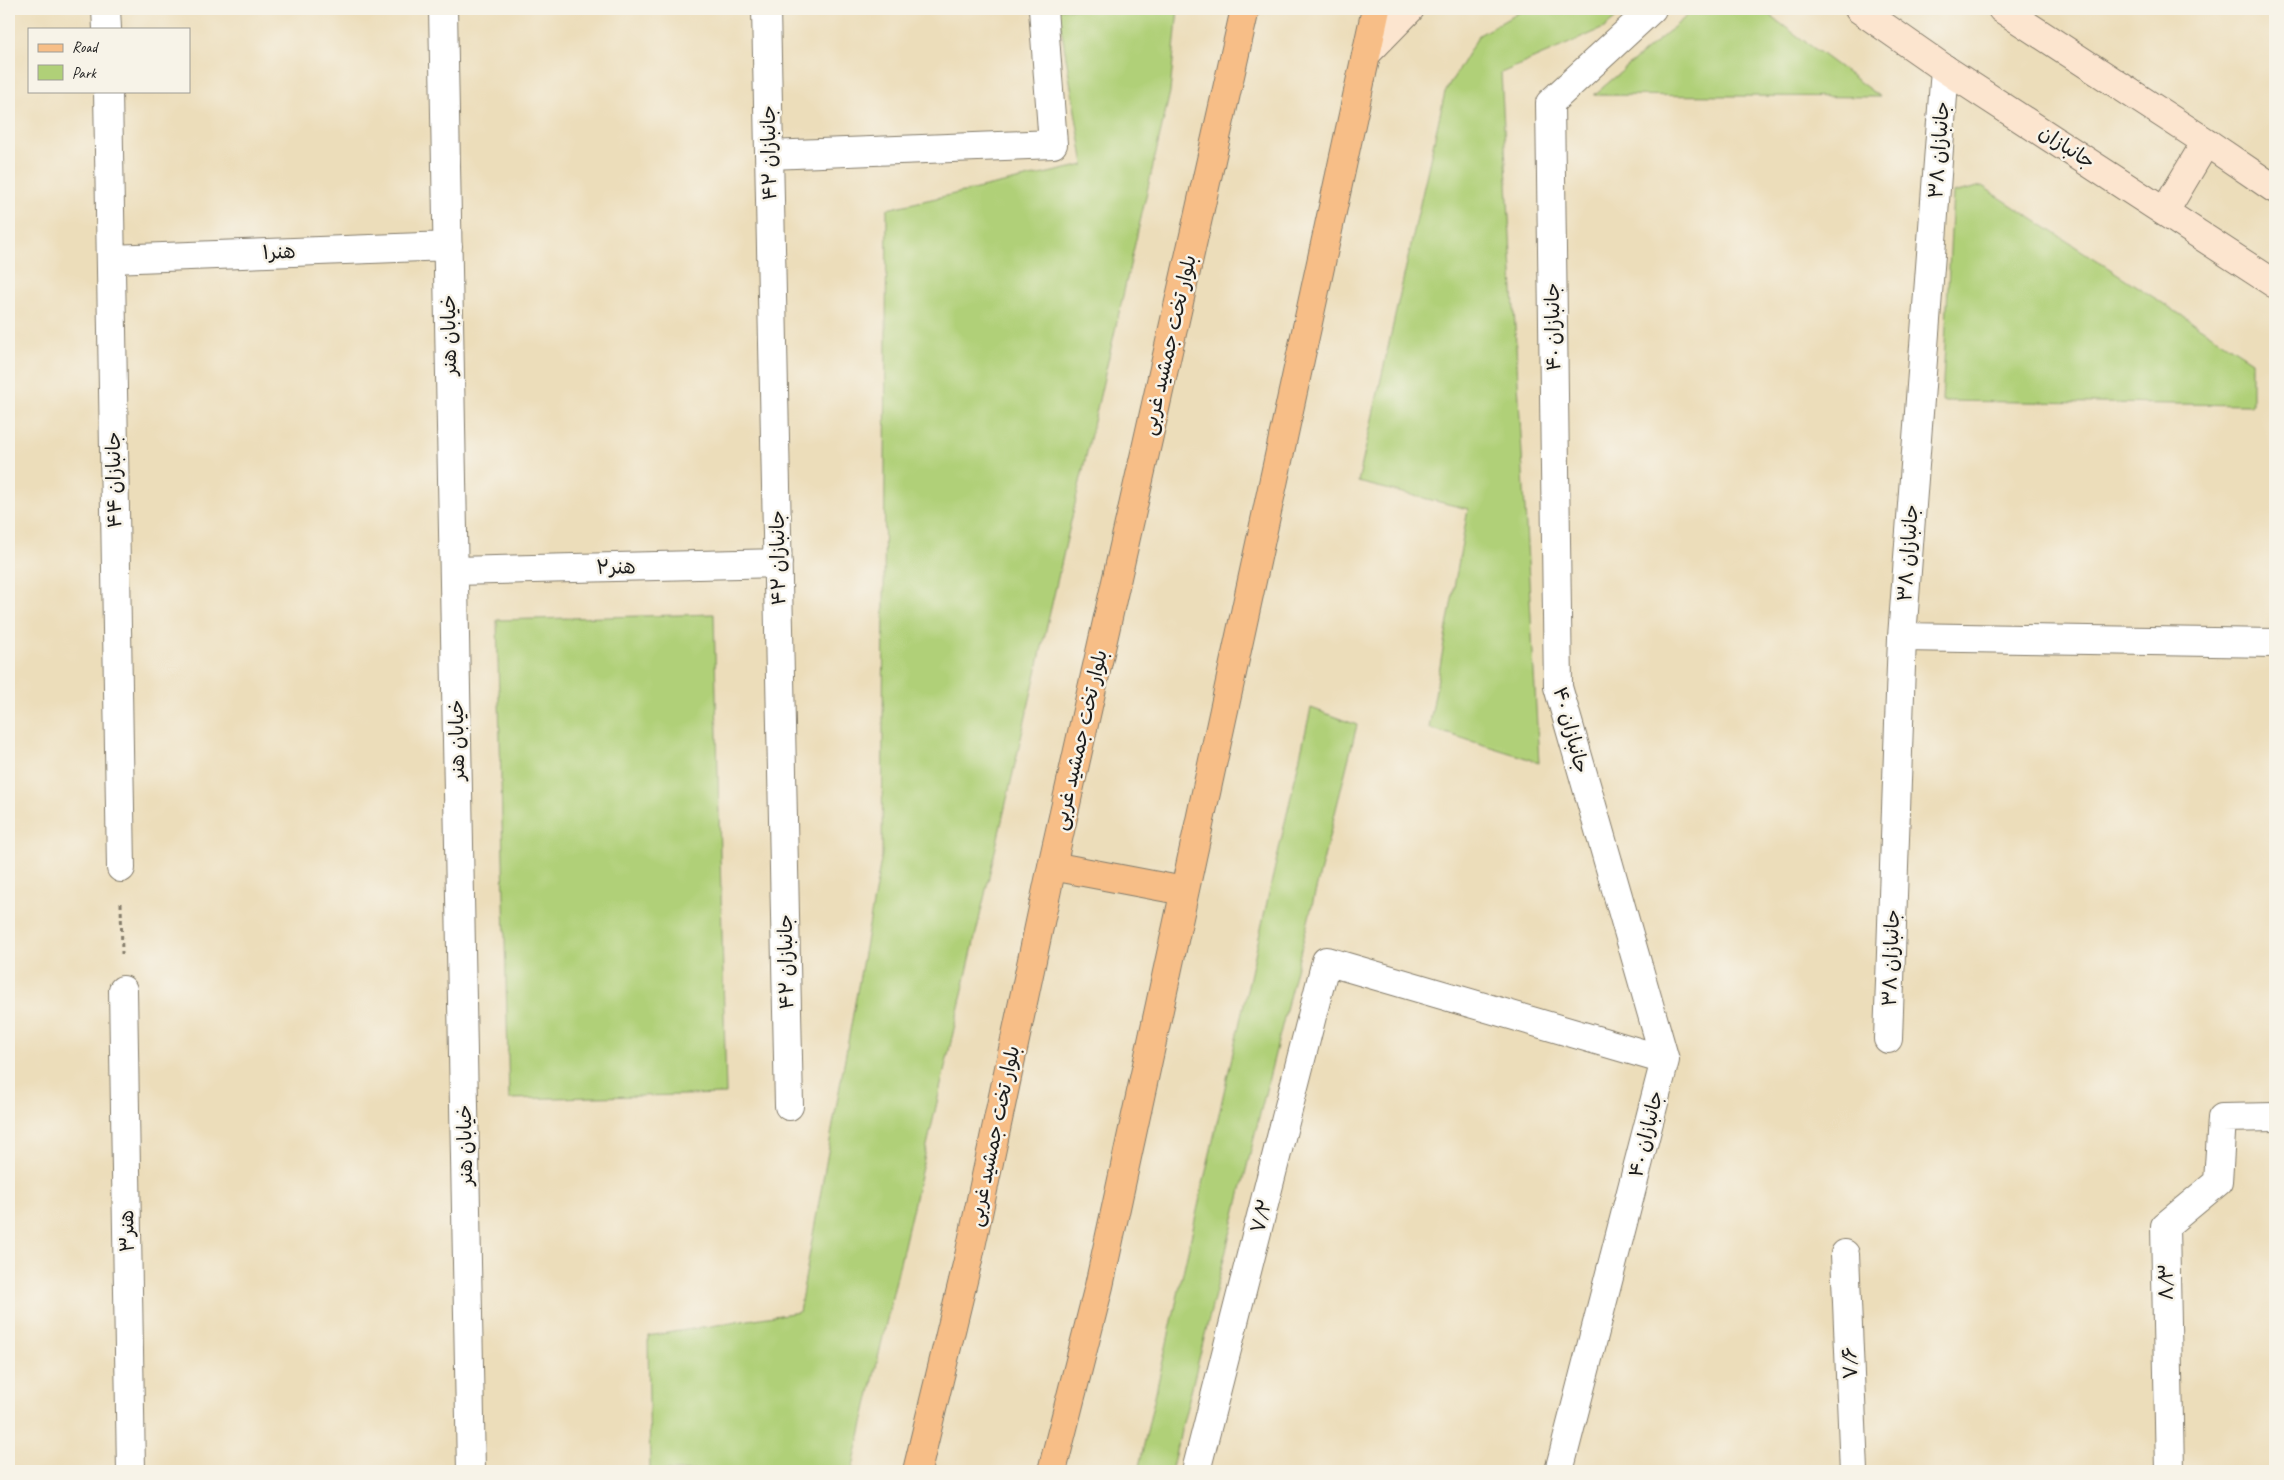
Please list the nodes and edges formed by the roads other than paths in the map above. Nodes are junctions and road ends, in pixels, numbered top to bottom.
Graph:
1 (106, 9) edge
2 (443, 9) edge
3 (766, 9) edge
4 (1043, 9) edge
5 (1376, 9) edge
6 (1410, 9) edge
7 (1652, 9) edge
8 (1859, 9) edge
9 (2002, 9) edge
10 (1242, 13) edge
11 (107, 28) edge
12 (1367, 54) junction
13 (1945, 69) junction
14 (108, 92) edge
15 (2206, 142) junction
16 (769, 155) junction
17 (2275, 190) edge
18 (2165, 211) junction
19 (448, 246) junction
20 (110, 259) junction
21 (2275, 284) edge
22 (778, 564) junction
23 (454, 571) junction
24 (1902, 637) junction
25 (2275, 643) edge
26 (1052, 866) junction
27 (121, 868) road end
28 (1184, 891) junction
29 (123, 990) road end
30 (1888, 1039) dead end
31 (1665, 1060) junction
32 (789, 1106) dead end
33 (2275, 1117) edge
34 (1845, 1254) dead end
35 (131, 1471) edge
36 (470, 1471) edge
37 (917, 1471) edge
38 (1052, 1471) edge
39 (1196, 1471) edge
40 (1559, 1471) edge
41 (1854, 1471) edge
42 (2170, 1471) edge

1 - 11 street
2 - 19 street, خیابان هنر
3 - 16 street, ۴۲ جانبازان
4 - 16 street
5 - 12 main road
6 - 12 street
7 - 31 street, ۴۰ جانبازان
8 - 13 street, جانبازان
9 - 15 street
10 - 26 main road, بلوار تخت جمشید غربی
12 - 28 main road
13 - 18 street, جانبازان
13 - 24 street, ۳۸ جانبازان
14 - 20 street, ۴۴ جانبازان
15 - 17 street
15 - 18 street
16 - 22 street, ۴۲ جانبازان
18 - 21 street, جانبازان
19 - 20 street, هنر۱
19 - 23 street, خیابان هنر
20 - 27 street, ۴۴ جانبازان
22 - 23 street, هنر۲
22 - 32 street, ۴۲ جانبازان
23 - 36 street, خیابان هنر
24 - 25 street
24 - 30 street, ۳۸ جانبازان
26 - 28 main road
26 - 37 main road, بلوار تخت جمشید غربی
28 - 38 main road
29 - 35 street, هنر۳
31 - 39 street, ۷/۲
31 - 40 street, ۴۰ جانبازان
33 - 42 street, ۸/۳
34 - 41 street, ۷/۶

